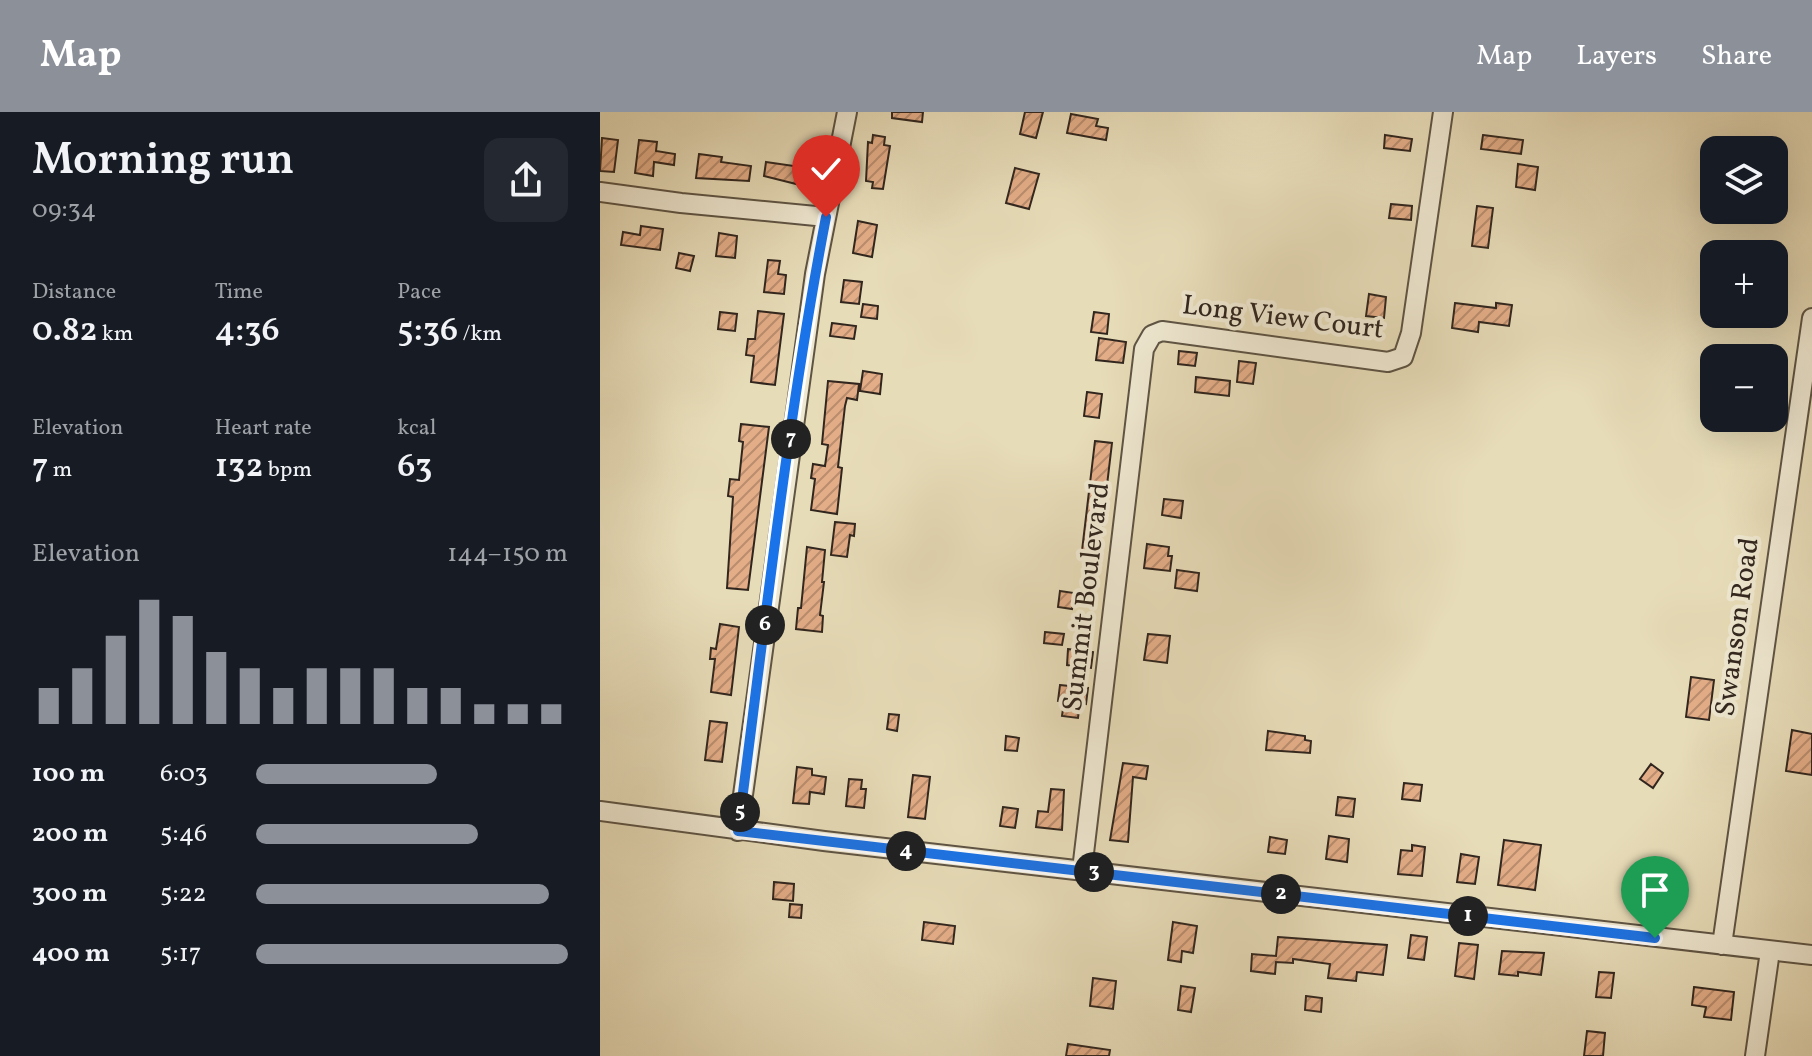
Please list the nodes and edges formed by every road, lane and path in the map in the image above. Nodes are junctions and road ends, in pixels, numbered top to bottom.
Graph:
1 (847, 112) edge
2 (1443, 112) edge
3 (600, 192) edge
4 (826, 217) junction
5 (1812, 318) edge
6 (1155, 334) joint
7 (600, 811) edge
8 (738, 831) junction
9 (1082, 870) junction
10 (1722, 945) junction
11 (1770, 951) junction
12 (1812, 955) edge
13 (1755, 1056) edge

1 - 4 street
2 - 6 street, Long View Court
3 - 4 street
4 - 8 street
5 - 10 street, Swanson Road
6 - 9 street, Summit Boulevard
7 - 8 street
8 - 9 street
9 - 10 street
10 - 11 street
11 - 12 street
11 - 13 street

